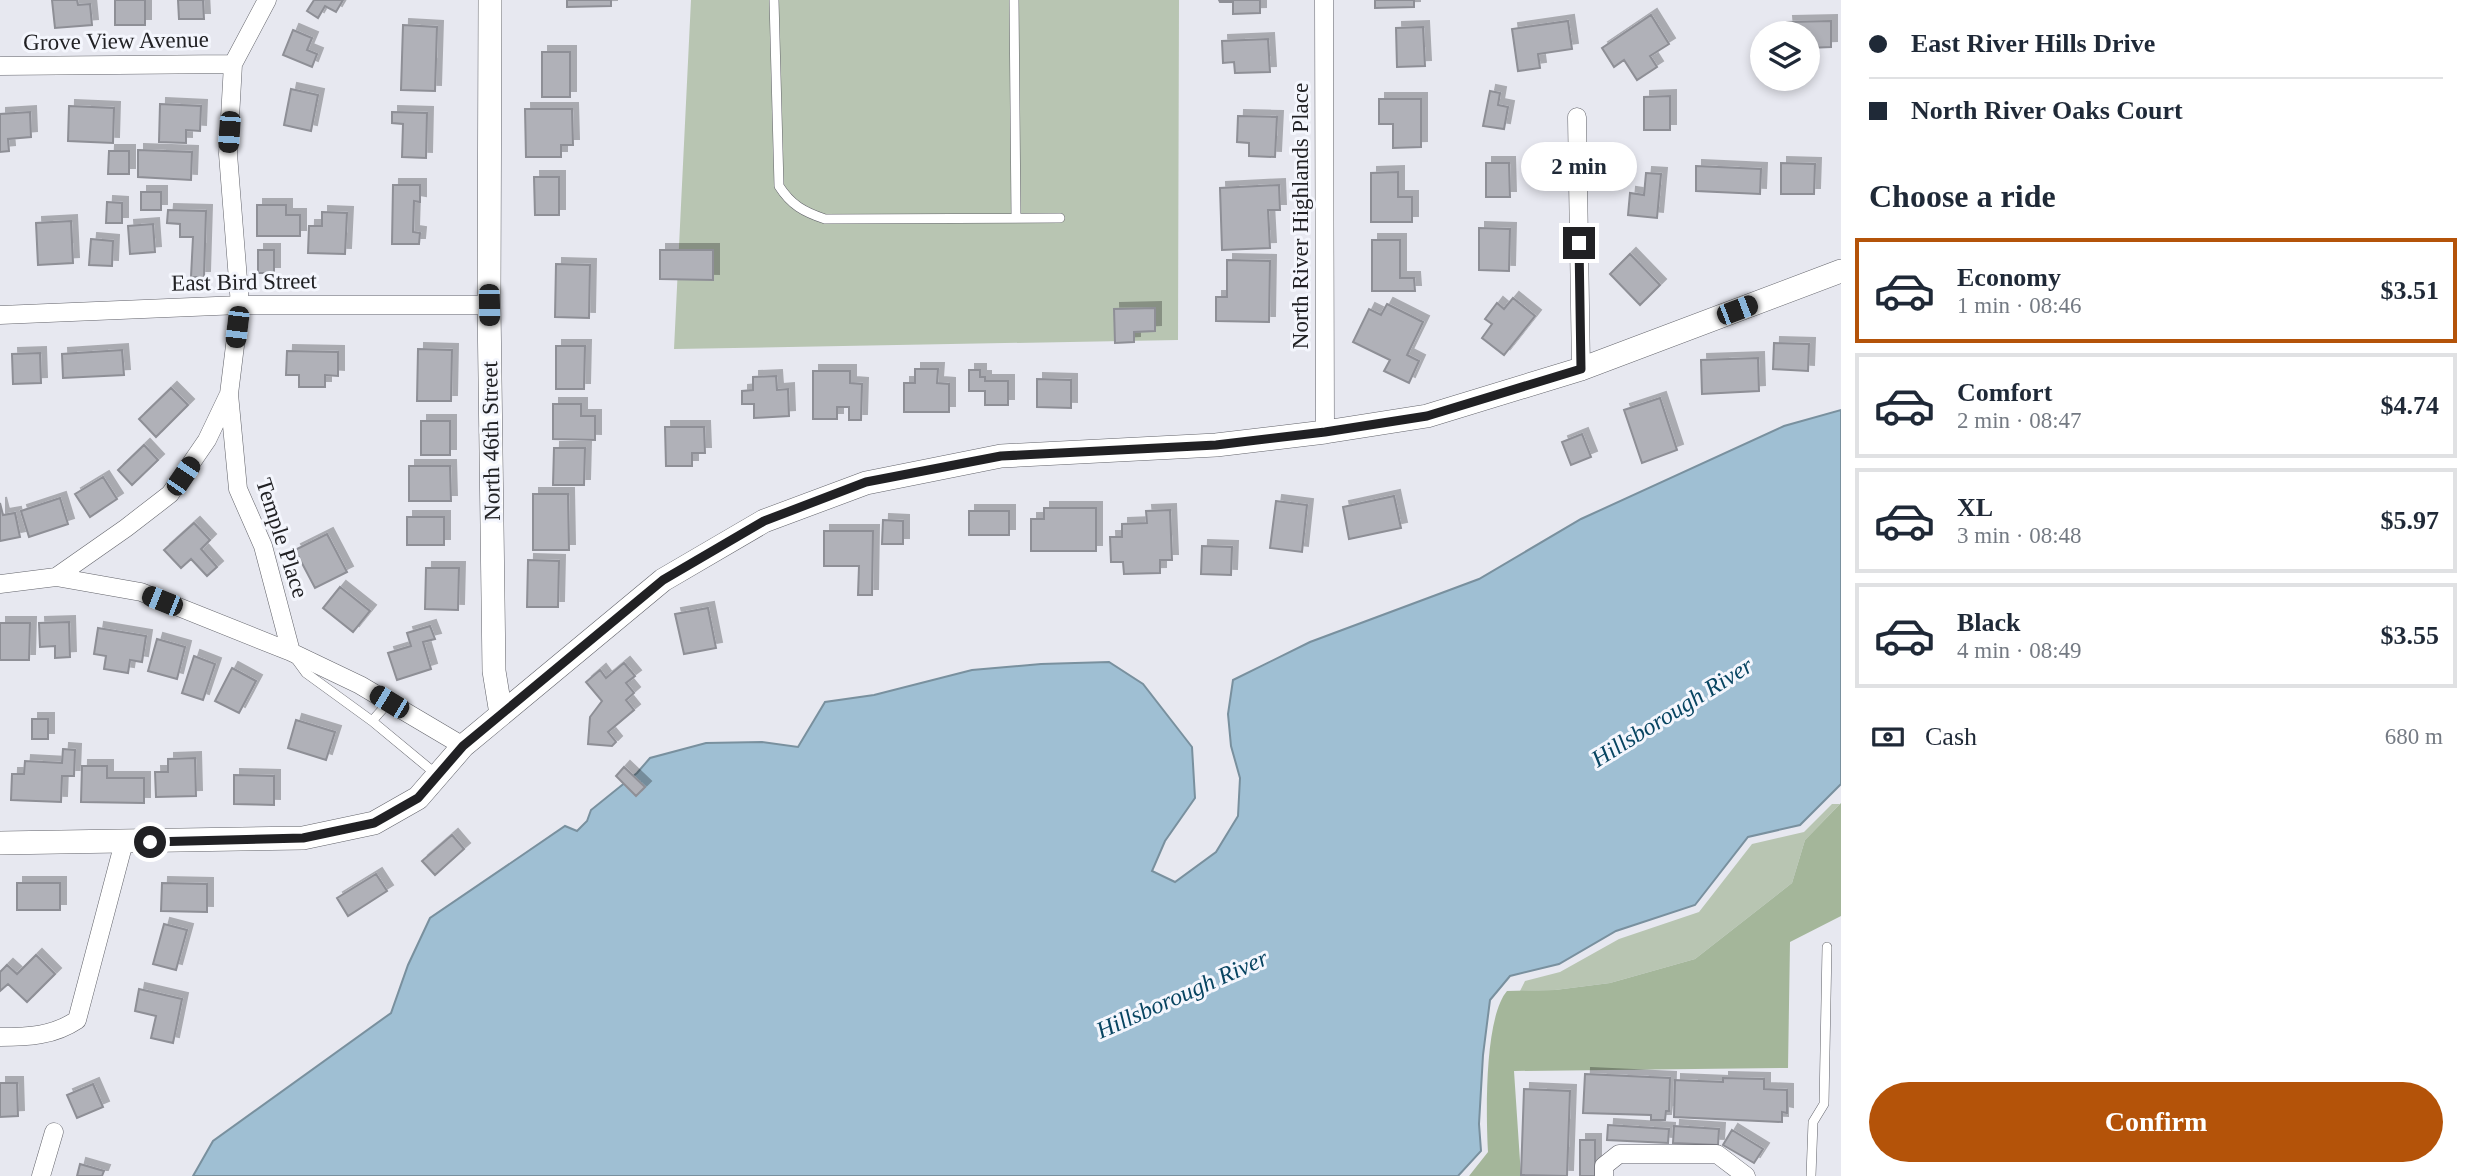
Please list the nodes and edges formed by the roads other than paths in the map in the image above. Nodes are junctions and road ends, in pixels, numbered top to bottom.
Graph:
1 (267, 0) edge
2 (490, 0) edge
3 (774, 0) edge
4 (1014, 0) edge
5 (1324, 0) edge
6 (233, 64) junction
7 (0, 66) edge
8 (1577, 117) dead end
9 (1016, 218) junction
10 (1060, 218) dead end
11 (1841, 271) edge
12 (240, 305) junction
13 (489, 305) junction
14 (0, 315) edge
15 (1581, 369) junction
16 (229, 394) junction
17 (1325, 432) junction
18 (55, 577) junction
19 (0, 584) edge
20 (291, 652) junction
21 (389, 702) junction
22 (501, 714) junction
23 (372, 721) junction
24 (463, 746) junction
25 (438, 775) junction
26 (124, 842) junction
27 (0, 843) edge
28 (1827, 947) dead end
29 (0, 1037) edge
30 (54, 1132) dead end
31 (41, 1176) edge
32 (1604, 1176) edge
33 (1746, 1176) edge
34 (1811, 1176) edge

1 - 6 street, Temple Place
2 - 13 street, North 46th Street
3 - 9 lane
4 - 9 lane
5 - 17 street, North River Highlands Place
6 - 7 street, Grove View Avenue
6 - 12 street, Temple Place
8 - 15 street
9 - 10 lane
11 - 15 street
12 - 13 street, East Bird Street
12 - 14 street, East Bird Street
12 - 16 street, Temple Place
13 - 22 street, North 46th Street
15 - 17 street
16 - 18 street
16 - 20 street, Temple Place
17 - 22 street
18 - 19 street
18 - 20 street
20 - 21 street
20 - 23 lane
21 - 23 lane
21 - 24 street
22 - 24 street
23 - 25 lane
24 - 25 street
25 - 26 street
26 - 27 street
26 - 29 street
28 - 34 lane
30 - 31 street
32 - 33 street

